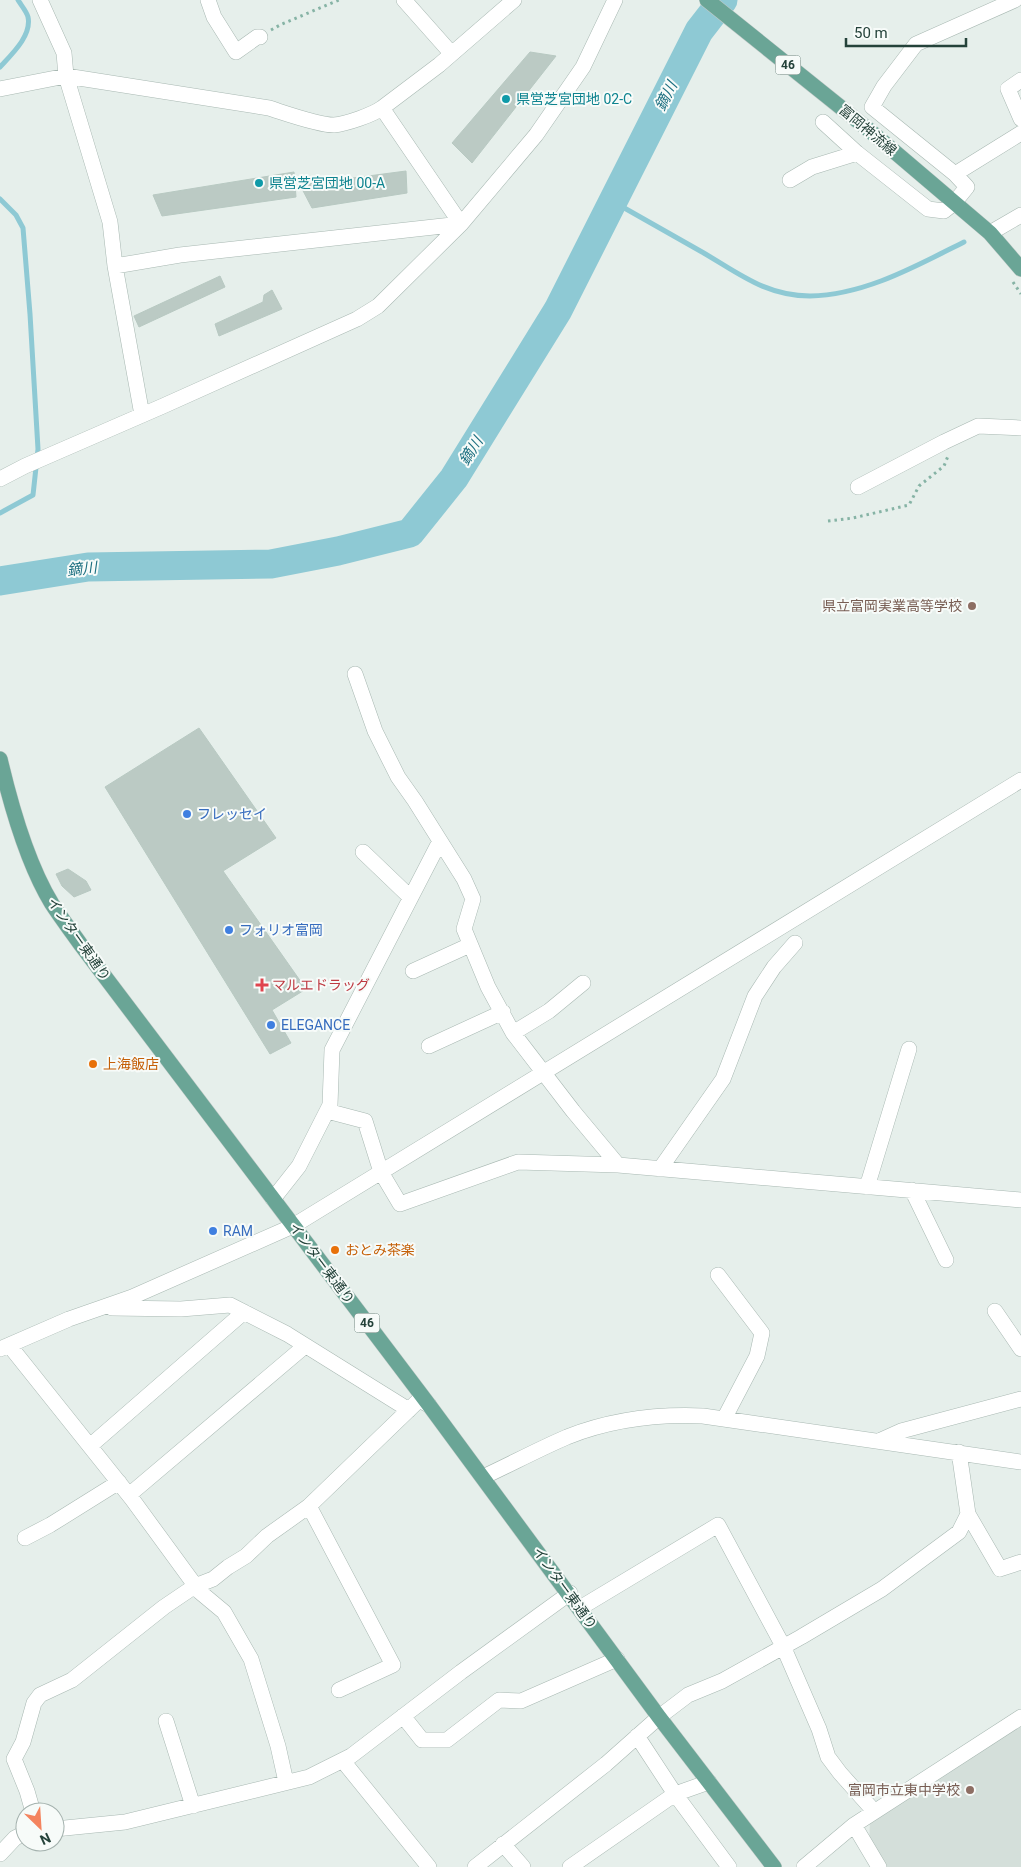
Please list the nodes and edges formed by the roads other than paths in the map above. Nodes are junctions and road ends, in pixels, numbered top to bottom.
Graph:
1 (40, 0) edge
2 (208, 0) edge
3 (404, 0) edge
4 (514, 0) edge
5 (615, 0) edge
6 (707, 0) edge
7 (1015, 0) edge
8 (260, 37) road end
9 (451, 53) junction
10 (66, 76) junction
11 (1021, 80) edge
12 (0, 89) edge
13 (382, 108) junction
14 (1021, 119) edge
15 (823, 122) dead end
16 (1021, 133) edge
17 (858, 153) junction
18 (955, 174) junction
19 (790, 180) dead end
20 (954, 203) junction
21 (1021, 215) edge
22 (461, 224) junction
23 (990, 233) junction
24 (115, 266) junction
25 (1021, 269) edge
26 (142, 414) junction
27 (1021, 428) edge
28 (0, 479) edge
29 (858, 487) dead end
30 (355, 674) dead end
31 (0, 759) edge
32 (1021, 780) edge
33 (440, 841) junction
34 (362, 852) dead end
35 (410, 898) junction
36 (795, 943) dead end
37 (470, 945) junction
38 (413, 971) dead end
39 (583, 983) dead end
40 (503, 1012) junction
41 (513, 1033) junction
42 (429, 1046) dead end
43 (909, 1049) dead end
44 (542, 1073) junction
45 (327, 1111) junction
46 (618, 1165) junction
47 (660, 1169) junction
48 (381, 1172) junction
49 (867, 1187) junction
50 (912, 1190) junction
51 (273, 1199) junction
52 (1021, 1200) edge
53 (294, 1226) junction
54 (946, 1260) dead end
55 (718, 1275) dead end
56 (100, 1308) junction
57 (996, 1311) dead end
58 (244, 1312) junction
59 (305, 1346) junction
60 (5, 1347) edge
61 (1021, 1349) edge
62 (1021, 1399) edge
63 (429, 1404) junction
64 (409, 1410) junction
65 (724, 1419) junction
66 (879, 1440) junction
67 (90, 1446) junction
68 (959, 1452) junction
69 (1021, 1462) edge
70 (483, 1477) junction
71 (119, 1482) junction
72 (129, 1495) junction
73 (309, 1506) junction
74 (968, 1514) junction
75 (25, 1538) dead end
76 (1021, 1562) edge
77 (196, 1586) junction
78 (570, 1594) junction
79 (580, 1608) junction
80 (783, 1646) junction
81 (617, 1659) junction
82 (339, 1690) dead end
83 (403, 1716) junction
84 (659, 1717) junction
85 (1021, 1717) edge
86 (166, 1721) dead end
87 (637, 1736) junction
88 (343, 1760) junction
89 (286, 1782) junction
90 (709, 1782) junction
91 (675, 1794) junction
92 (30, 1802) edge
93 (192, 1806) junction
94 (875, 1811) junction
95 (854, 1825) junction
96 (65, 1828) edge
97 (15, 1838) edge
98 (503, 1844) junction
99 (0, 1854) edge
100 (429, 1867) edge
101 (475, 1867) edge
102 (523, 1867) edge
103 (570, 1867) edge
104 (729, 1867) edge
105 (774, 1867) edge
106 (804, 1867) edge
107 (879, 1867) edge

1 - 10 street
2 - 8 street
3 - 9 street
4 - 9 street
5 - 22 street
6 - 20 main road, 富岡神流線 / 46
7 - 18 street
9 - 13 street
10 - 12 street
10 - 13 street
10 - 24 street
11 - 14 street
13 - 22 street
15 - 17 street
16 - 18 street
17 - 19 street
17 - 20 street
18 - 20 street
20 - 23 main road, 富岡神流線 / 46
21 - 23 street
22 - 24 street
22 - 26 street
23 - 25 main road, 富岡神流線 / 46
24 - 26 street
26 - 28 street
27 - 29 street
30 - 33 street
31 - 51 main road, インター東通り / 46
32 - 44 street
33 - 35 street
33 - 37 street
34 - 35 street
35 - 45 street
36 - 47 street
37 - 38 street
37 - 40 street
39 - 41 street
40 - 41 street
40 - 42 street
41 - 44 street
43 - 49 street
44 - 46 street
44 - 48 street
45 - 48 street
45 - 51 street
46 - 47 street
46 - 48 street
47 - 49 street
48 - 53 street
49 - 50 street
50 - 52 street
50 - 54 street
51 - 53 main road, インター東通り / 46
53 - 56 street
53 - 63 main road, インター東通り / 46
55 - 65 street
56 - 58 street
56 - 60 street
57 - 61 street
58 - 59 street
58 - 67 street
59 - 64 street
59 - 72 street
60 - 67 street
62 - 66 street
63 - 64 street
63 - 70 main road, インター東通り / 46
64 - 73 street
65 - 66 street
65 - 70 street
66 - 68 street
67 - 71 street
68 - 69 street
68 - 74 street
70 - 78 main road, インター東通り / 46
71 - 72 street
71 - 75 street
72 - 77 street
73 - 77 street
73 - 82 street
74 - 76 street
74 - 80 street
77 - 89 street
77 - 92 street
78 - 79 main road, インター東通り / 46
78 - 83 street
79 - 80 street
79 - 81 main road, インター東通り / 46
80 - 84 street
80 - 94 street
81 - 83 street
81 - 84 main road, インター東通り / 46
83 - 88 street
84 - 87 street
84 - 90 main road, インター東通り / 46
85 - 94 street
86 - 93 street
87 - 91 street
87 - 98 street
88 - 89 street
88 - 100 street
89 - 93 street
90 - 91 street
90 - 105 main road, インター東通り / 46
91 - 103 street
91 - 104 street
93 - 96 street
94 - 95 street
95 - 106 street
95 - 107 street
97 - 99 street
98 - 101 street
98 - 102 street

